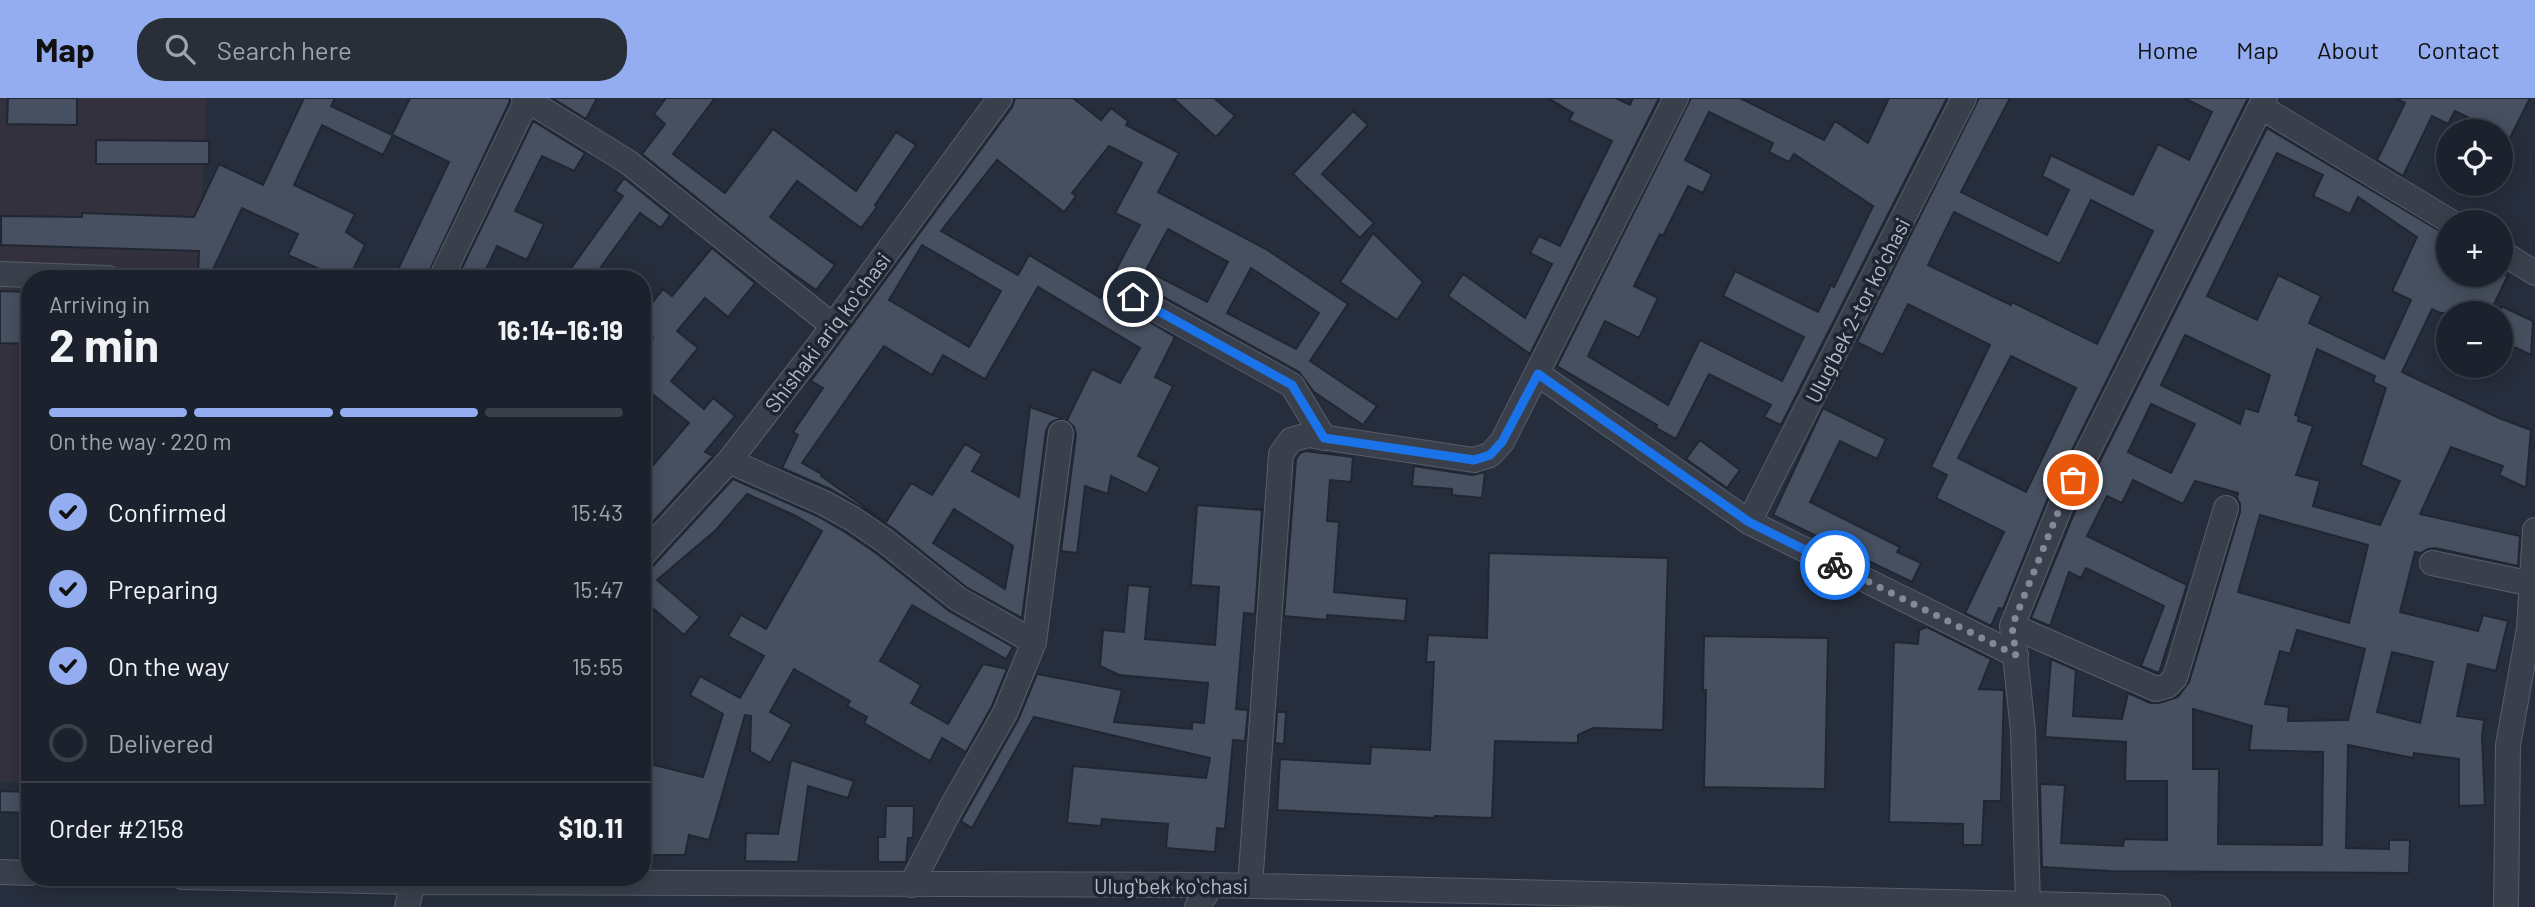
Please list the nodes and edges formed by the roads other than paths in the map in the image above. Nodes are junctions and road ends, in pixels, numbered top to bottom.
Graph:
1 (1000, 98) edge
2 (1676, 98) edge
3 (1964, 98) edge
4 (526, 99) edge
5 (2263, 103) edge
6 (2436, 213) edge
7 (2513, 259) edge
8 (446, 270) edge
9 (2535, 273) edge
10 (0, 274) edge
11 (21, 275) edge
12 (1133, 297) dead end
13 (832, 325) junction
14 (1538, 374) junction
15 (1061, 432) dead end
16 (1324, 438) junction
17 (729, 460) junction
18 (2226, 508) dead end
19 (1749, 522) junction
20 (2535, 530) edge
21 (651, 546) edge
22 (2432, 563) dead end
23 (2532, 584) junction
24 (2012, 626) junction
25 (2532, 629) edge
26 (1034, 642) junction
27 (2016, 655) junction
28 (0, 872) edge
29 (21, 873) edge
30 (911, 885) junction
31 (1213, 885) junction
32 (411, 886) edge
33 (566, 886) edge
34 (1250, 886) junction
35 (824, 896) edge
36 (1602, 901) edge
37 (2028, 905) junction
38 (407, 907) edge
39 (1197, 907) edge
40 (2158, 907) edge
41 (2506, 907) edge

1 - 13 street, Shishaki ariq koʻchasi
2 - 14 street
3 - 19 street, Ulugʼbek 2-tor koʼchasi
4 - 8 street
4 - 13 street
5 - 6 street
5 - 24 street
7 - 9 street
10 - 11 street
12 - 16 street
13 - 17 street, Shishaki ariq koʻchasi
14 - 16 street
14 - 19 street
15 - 26 street
16 - 34 street
17 - 21 street, Shishaki ariq koʻchasi
17 - 26 street
18 - 24 street
19 - 27 street
20 - 23 street
22 - 23 street
23 - 25 street
24 - 27 street
25 - 41 street
26 - 30 street
27 - 37 street
28 - 29 street
30 - 31 street, Ulugʻbek koʻchasi
30 - 35 street, Ulugʻbek koʻchasi
31 - 34 street, Ulugʻbek koʻchasi
31 - 39 street
32 - 38 street
33 - 35 street, Ulugʻbek koʻchasi
34 - 36 street, Ulugʻbek koʻchasi
36 - 37 street, Ulugʻbek koʻchasi
37 - 40 street, Ulugʻbek koʻchasi

